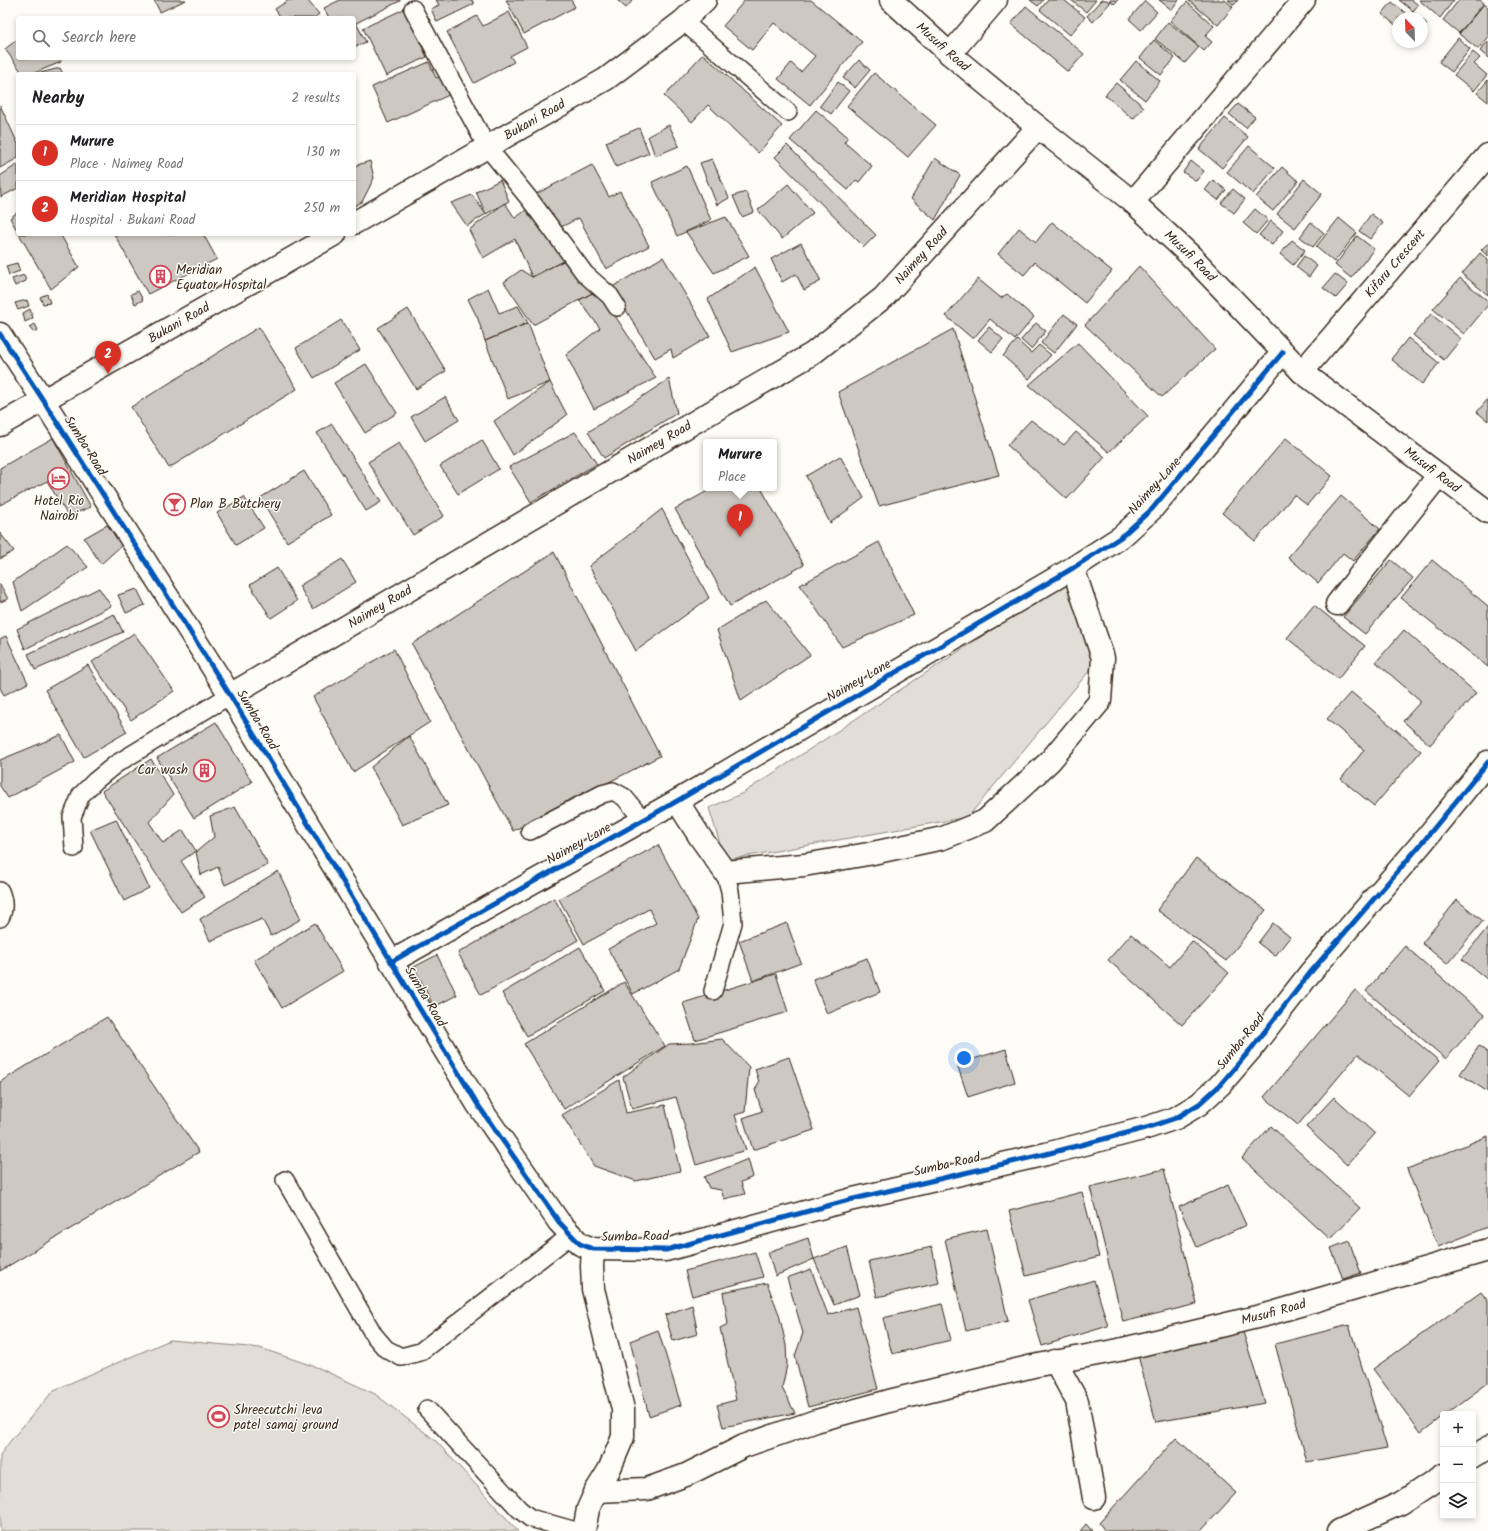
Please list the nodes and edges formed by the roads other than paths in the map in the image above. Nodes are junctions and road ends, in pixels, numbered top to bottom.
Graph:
1 (705, 0) edge
2 (891, 0) edge
3 (996, 0) edge
4 (1304, 0) edge
5 (413, 10) dead end
6 (683, 21) junction
7 (950, 54) junction
8 (788, 112) dead end
9 (1038, 127) junction
10 (487, 147) junction
11 (1488, 155) edge
12 (1133, 202) junction
13 (356, 222) edge
14 (331, 236) edge
15 (617, 307) dead end
16 (0, 334) edge
17 (1283, 352) junction
18 (1302, 372) junction
19 (43, 400) junction
20 (0, 424) edge
21 (1439, 475) junction
22 (1488, 512) edge
23 (1073, 568) junction
24 (1337, 604) dead end
25 (230, 695) junction
26 (1488, 762) edge
27 (677, 801) junction
28 (643, 820) junction
29 (530, 831) dead end
30 (74, 848) dead end
31 (725, 872) junction
32 (0, 891) edge
33 (0, 918) edge
34 (391, 962) junction
35 (713, 991) dead end
36 (285, 1180) dead end
37 (571, 1235) junction
38 (593, 1248) junction
39 (1488, 1250) edge
40 (1055, 1361) junction
41 (427, 1409) dead end
42 (1488, 1448) edge
43 (1476, 1455) edge
44 (1440, 1477) edge
45 (596, 1491) junction
46 (1094, 1498) dead end
47 (576, 1531) edge
48 (584, 1531) edge
49 (1339, 1531) edge

1 - 6 street, Bukani Road
2 - 7 street, Musufi Road
3 - 7 street
4 - 12 street
5 - 10 lane
6 - 8 lane
6 - 10 street, Bukani Road
7 - 9 street, Musufi Road
9 - 12 street, Musufi Road
9 - 25 street, Naimey Road
10 - 13 street, Bukani Road
10 - 15 lane
11 - 18 street, Kifaru Crescent
12 - 17 street, Musufi Road
14 - 19 street, Bukani Road
16 - 19 street, Sumba Road
17 - 18 street, Musufi Road
17 - 23 street, Naimey Lane
18 - 21 street, Musufi Road
19 - 20 street, Bukani Road
19 - 25 street, Sumba Road
21 - 22 street, Musufi Road
21 - 24 street
23 - 27 street, Naimey Lane
23 - 31 street
25 - 30 lane
25 - 34 street, Sumba Road
26 - 38 street, Sumba Road
27 - 28 street, Naimey Lane
27 - 31 street
28 - 29 lane
28 - 34 street, Naimey Lane
31 - 35 lane
32 - 33 lane
34 - 37 street, Sumba Road
36 - 37 lane
37 - 38 street, Sumba Road
38 - 45 street
39 - 40 street, Musufi Road
40 - 45 street, Musufi Road
40 - 46 street
41 - 47 lane
42 - 43 street
44 - 49 street
45 - 48 street

